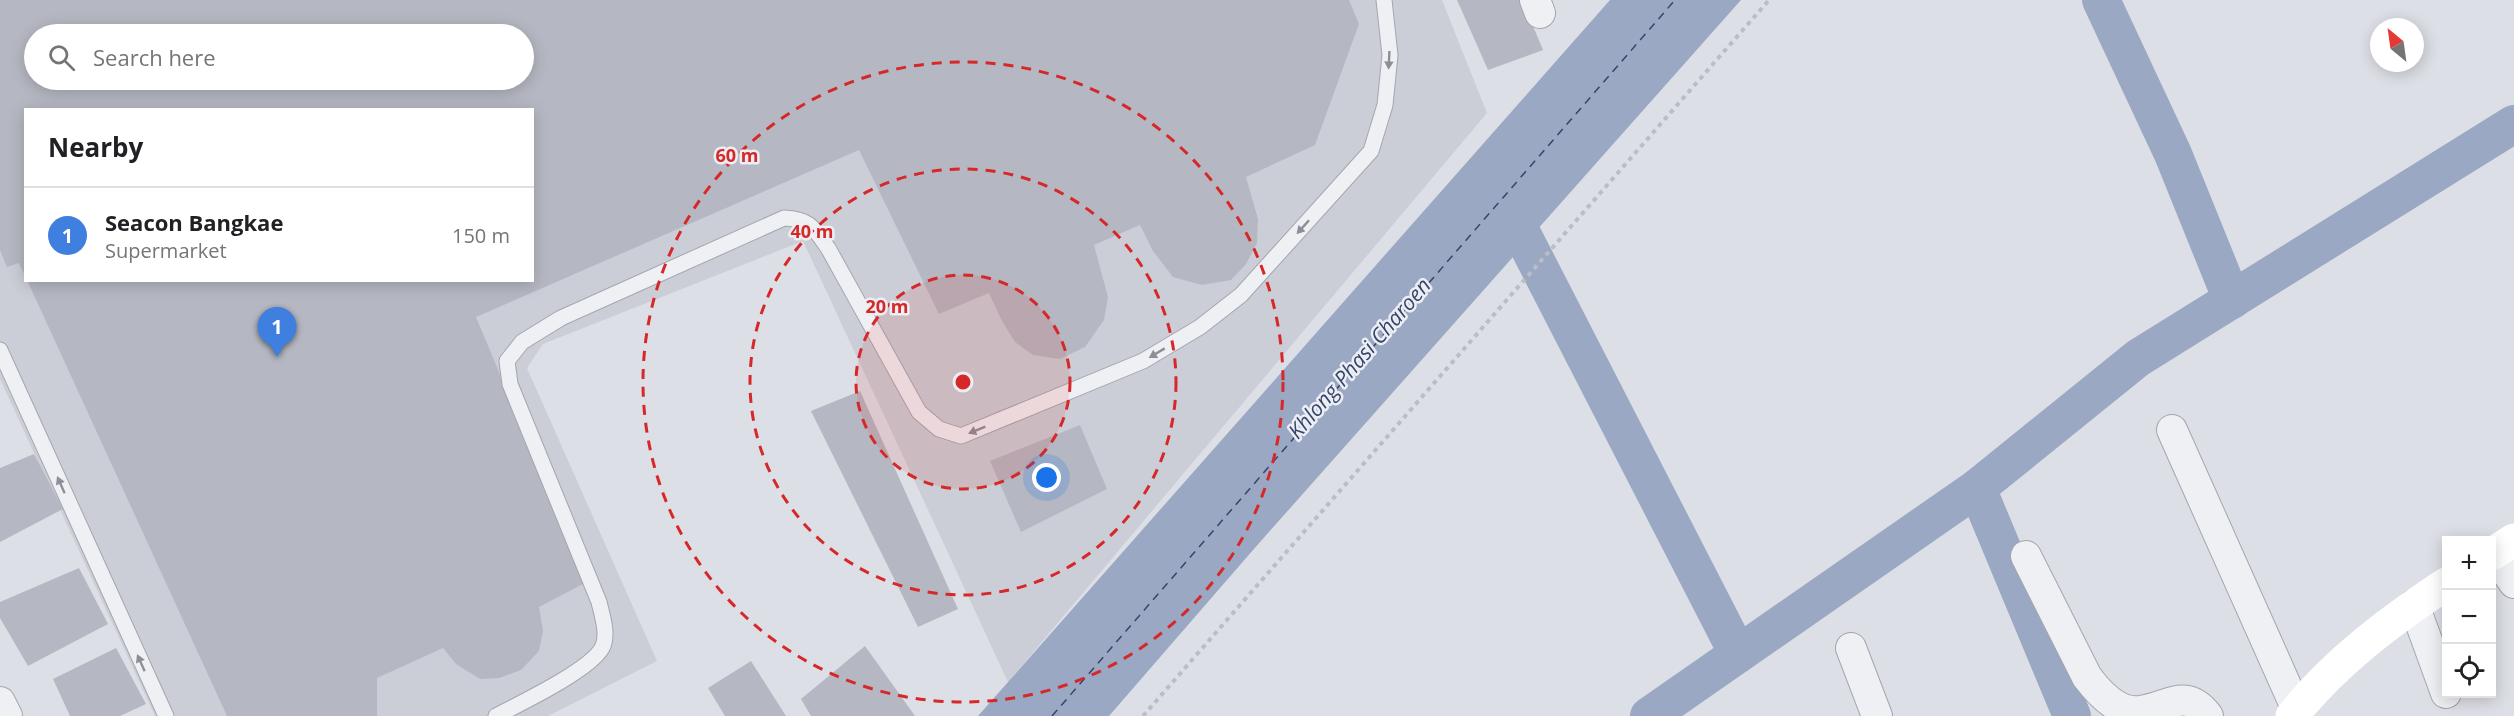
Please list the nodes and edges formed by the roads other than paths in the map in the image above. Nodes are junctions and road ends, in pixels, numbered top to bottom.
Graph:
1 (1385, 1) edge
2 (0, 351) edge
3 (2172, 430) dead end
4 (2499, 549) edge
5 (2026, 556) dead end
6 (2514, 583) edge
7 (2442, 587) edge
8 (2415, 605) junction
9 (1851, 648) dead end
10 (2442, 682) edge
11 (2448, 698) edge
12 (0, 702) edge
13 (2294, 713) edge
14 (7, 716) edge
15 (166, 716) edge
16 (496, 716) edge
17 (1877, 716) edge
18 (2208, 716) edge
19 (2455, 716) edge

1 -> 16 lane
15 -> 2 lane
3 - 13 street
4 - 6 street
5 - 18 street
7 - 8 main road
8 - 10 street
8 - 13 main road
9 - 17 street
11 - 19 street
12 - 14 street

